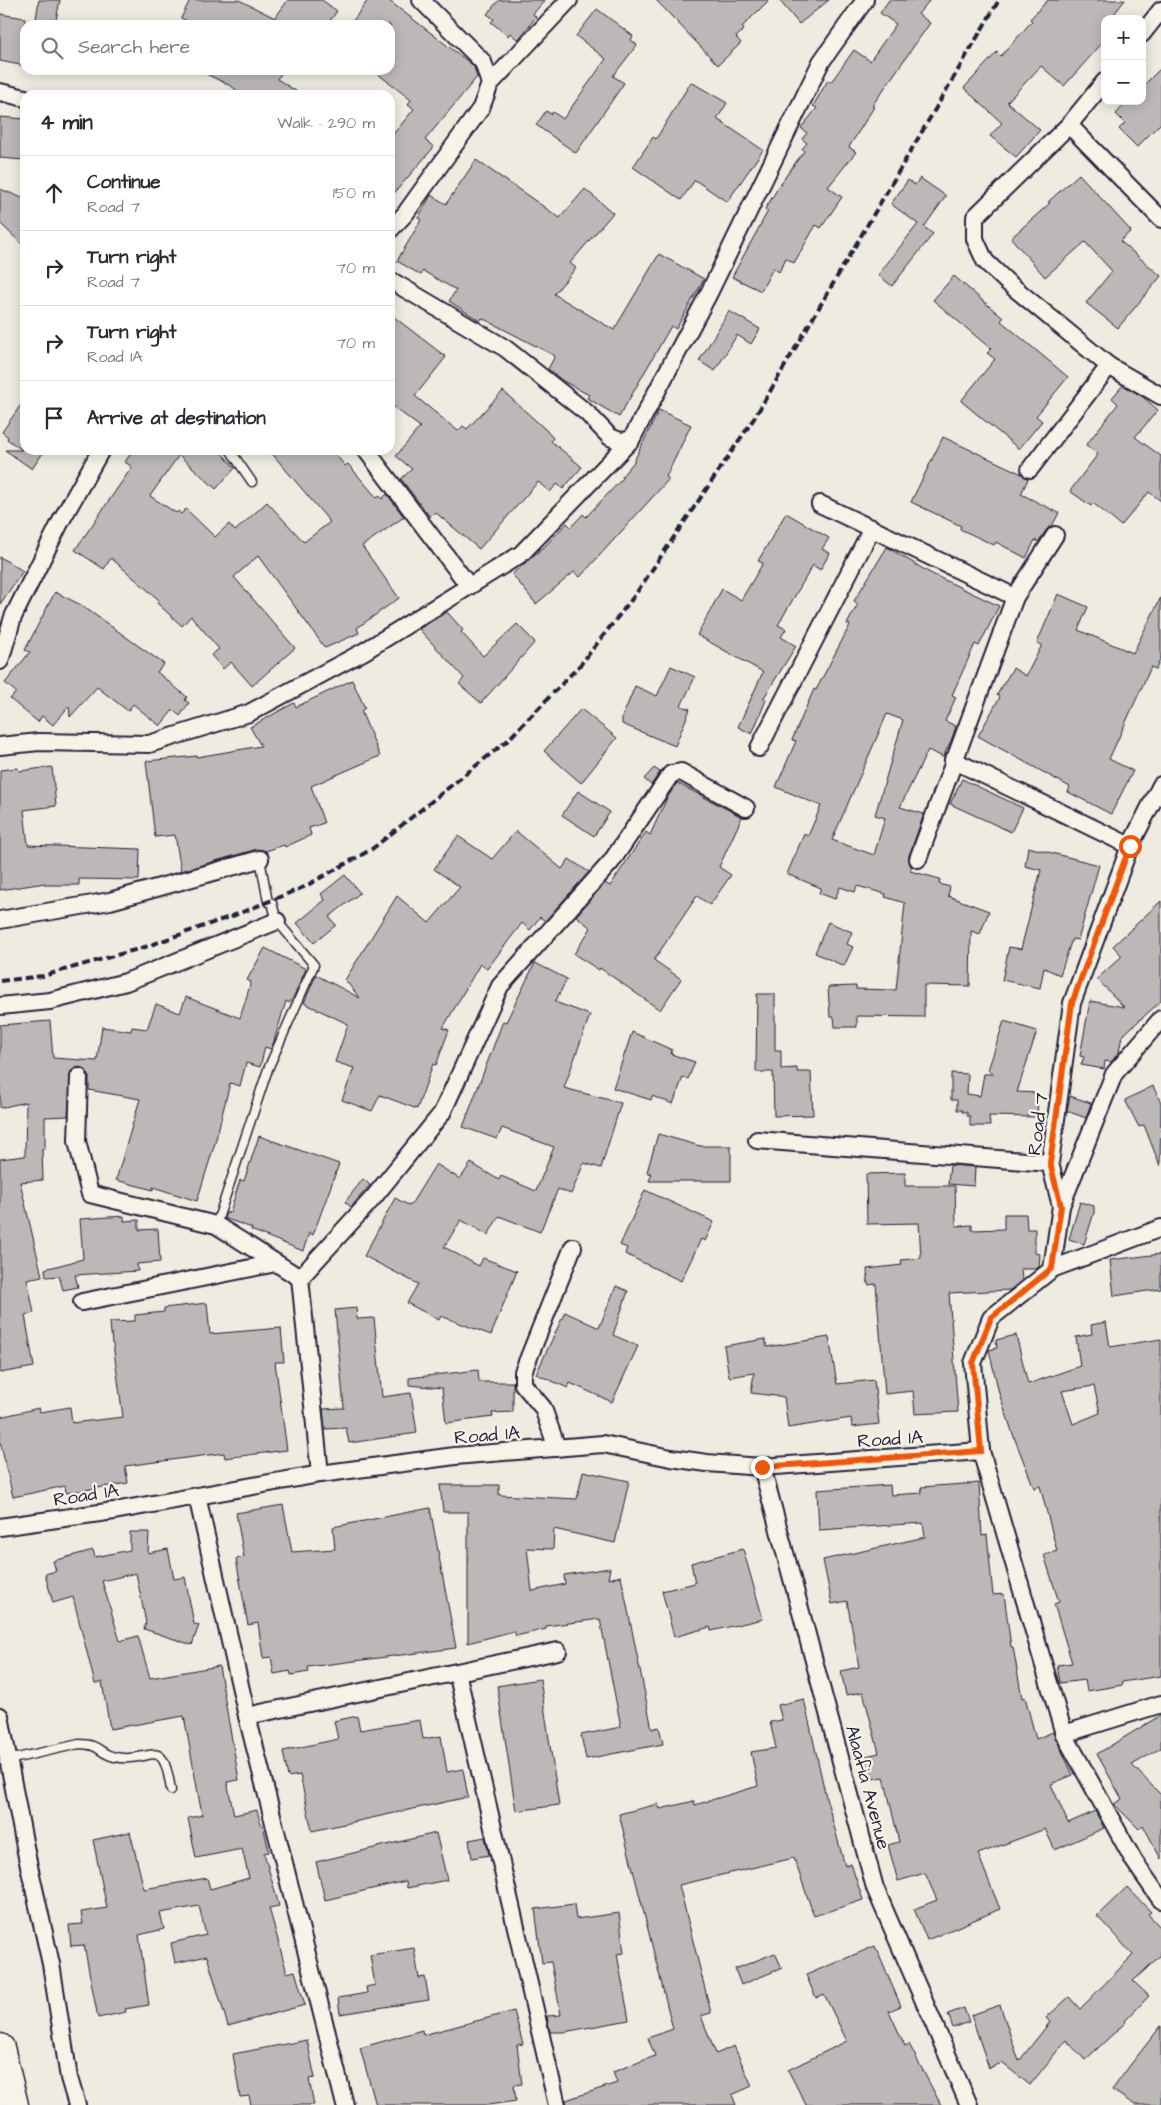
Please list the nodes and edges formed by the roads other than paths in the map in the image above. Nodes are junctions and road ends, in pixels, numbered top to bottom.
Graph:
1 (421, 0) edge
2 (569, 0) edge
3 (865, 0) edge
4 (1161, 10) edge
5 (1146, 29) edge
6 (490, 84) junction
7 (1101, 85) edge
8 (0, 92) edge
9 (20, 97) edge
10 (1069, 125) junction
11 (1161, 219) edge
12 (395, 225) edge
13 (395, 283) edge
14 (1109, 366) junction
15 (1161, 396) edge
16 (631, 440) junction
17 (98, 455) edge
18 (233, 455) edge
19 (370, 455) edge
20 (1030, 469) dead end
21 (252, 482) dead end
22 (820, 504) dead end
23 (872, 528) junction
24 (1055, 535) dead end
25 (469, 586) junction
26 (1015, 597) junction
27 (0, 661) edge
28 (0, 746) edge
29 (759, 748) dead end
30 (953, 760) junction
31 (1161, 785) edge
32 (746, 808) dead end
33 (1130, 846) junction
34 (260, 859) joint
35 (918, 859) dead end
36 (0, 920) edge
37 (277, 921) junction
38 (0, 1006) edge
39 (1161, 1019) edge
40 (79, 1077) dead end
41 (757, 1140) dead end
42 (1050, 1163) junction
43 (1061, 1206) junction
44 (216, 1225) junction
45 (1161, 1228) edge
46 (573, 1247) dead end
47 (276, 1263) junction
48 (1052, 1268) junction
49 (300, 1278) junction
50 (82, 1302) dead end
51 (557, 1448) junction
52 (981, 1451) junction
53 (762, 1467) junction
54 (320, 1474) junction
55 (197, 1496) junction
56 (0, 1527) edge
57 (558, 1651) dead end
58 (458, 1672) junction
59 (1161, 1704) edge
60 (0, 1716) edge
61 (248, 1716) junction
62 (1064, 1734) junction
63 (8, 1760) junction
64 (172, 1790) dead end
65 (1161, 1900) edge
66 (0, 2048) edge
67 (14, 2105) edge
68 (77, 2105) edge
69 (345, 2105) edge
70 (557, 2105) edge
71 (969, 2105) edge

1 - 6 street
2 - 6 street
3 - 16 street
4 - 5 street
6 - 12 street
7 - 10 street
8 - 9 street
10 - 11 street
10 - 14 street
13 - 16 street
14 - 15 street
14 - 20 street
16 - 25 street
17 - 27 street
18 - 21 lane
19 - 25 street
22 - 23 street
23 - 26 street
23 - 29 street
24 - 26 street
25 - 28 street
26 - 30 street
30 - 33 street
30 - 35 street
31 - 33 street, Road 7
32 - 49 street
33 - 42 street, Road 7
34 - 36 street
34 - 37 lane
37 - 38 street
37 - 44 lane
39 - 43 street
40 - 44 street
41 - 42 street
42 - 43 street, Road 7
43 - 48 street, Road 7
44 - 47 street
45 - 48 street
46 - 51 street
47 - 49 street
47 - 50 street
48 - 52 street
49 - 54 street
51 - 53 street, Road 1A
51 - 54 street, Road 1A
52 - 53 street, Road 1A
52 - 62 street
53 - 71 street, Alaafia Avenue
54 - 55 street, Road 1A
55 - 56 street, Road 1A
55 - 61 street
57 - 58 street
58 - 61 street
58 - 70 street
59 - 62 street
60 - 63 street
61 - 69 street
62 - 65 street
63 - 64 lane
63 - 68 street
66 - 67 highway

